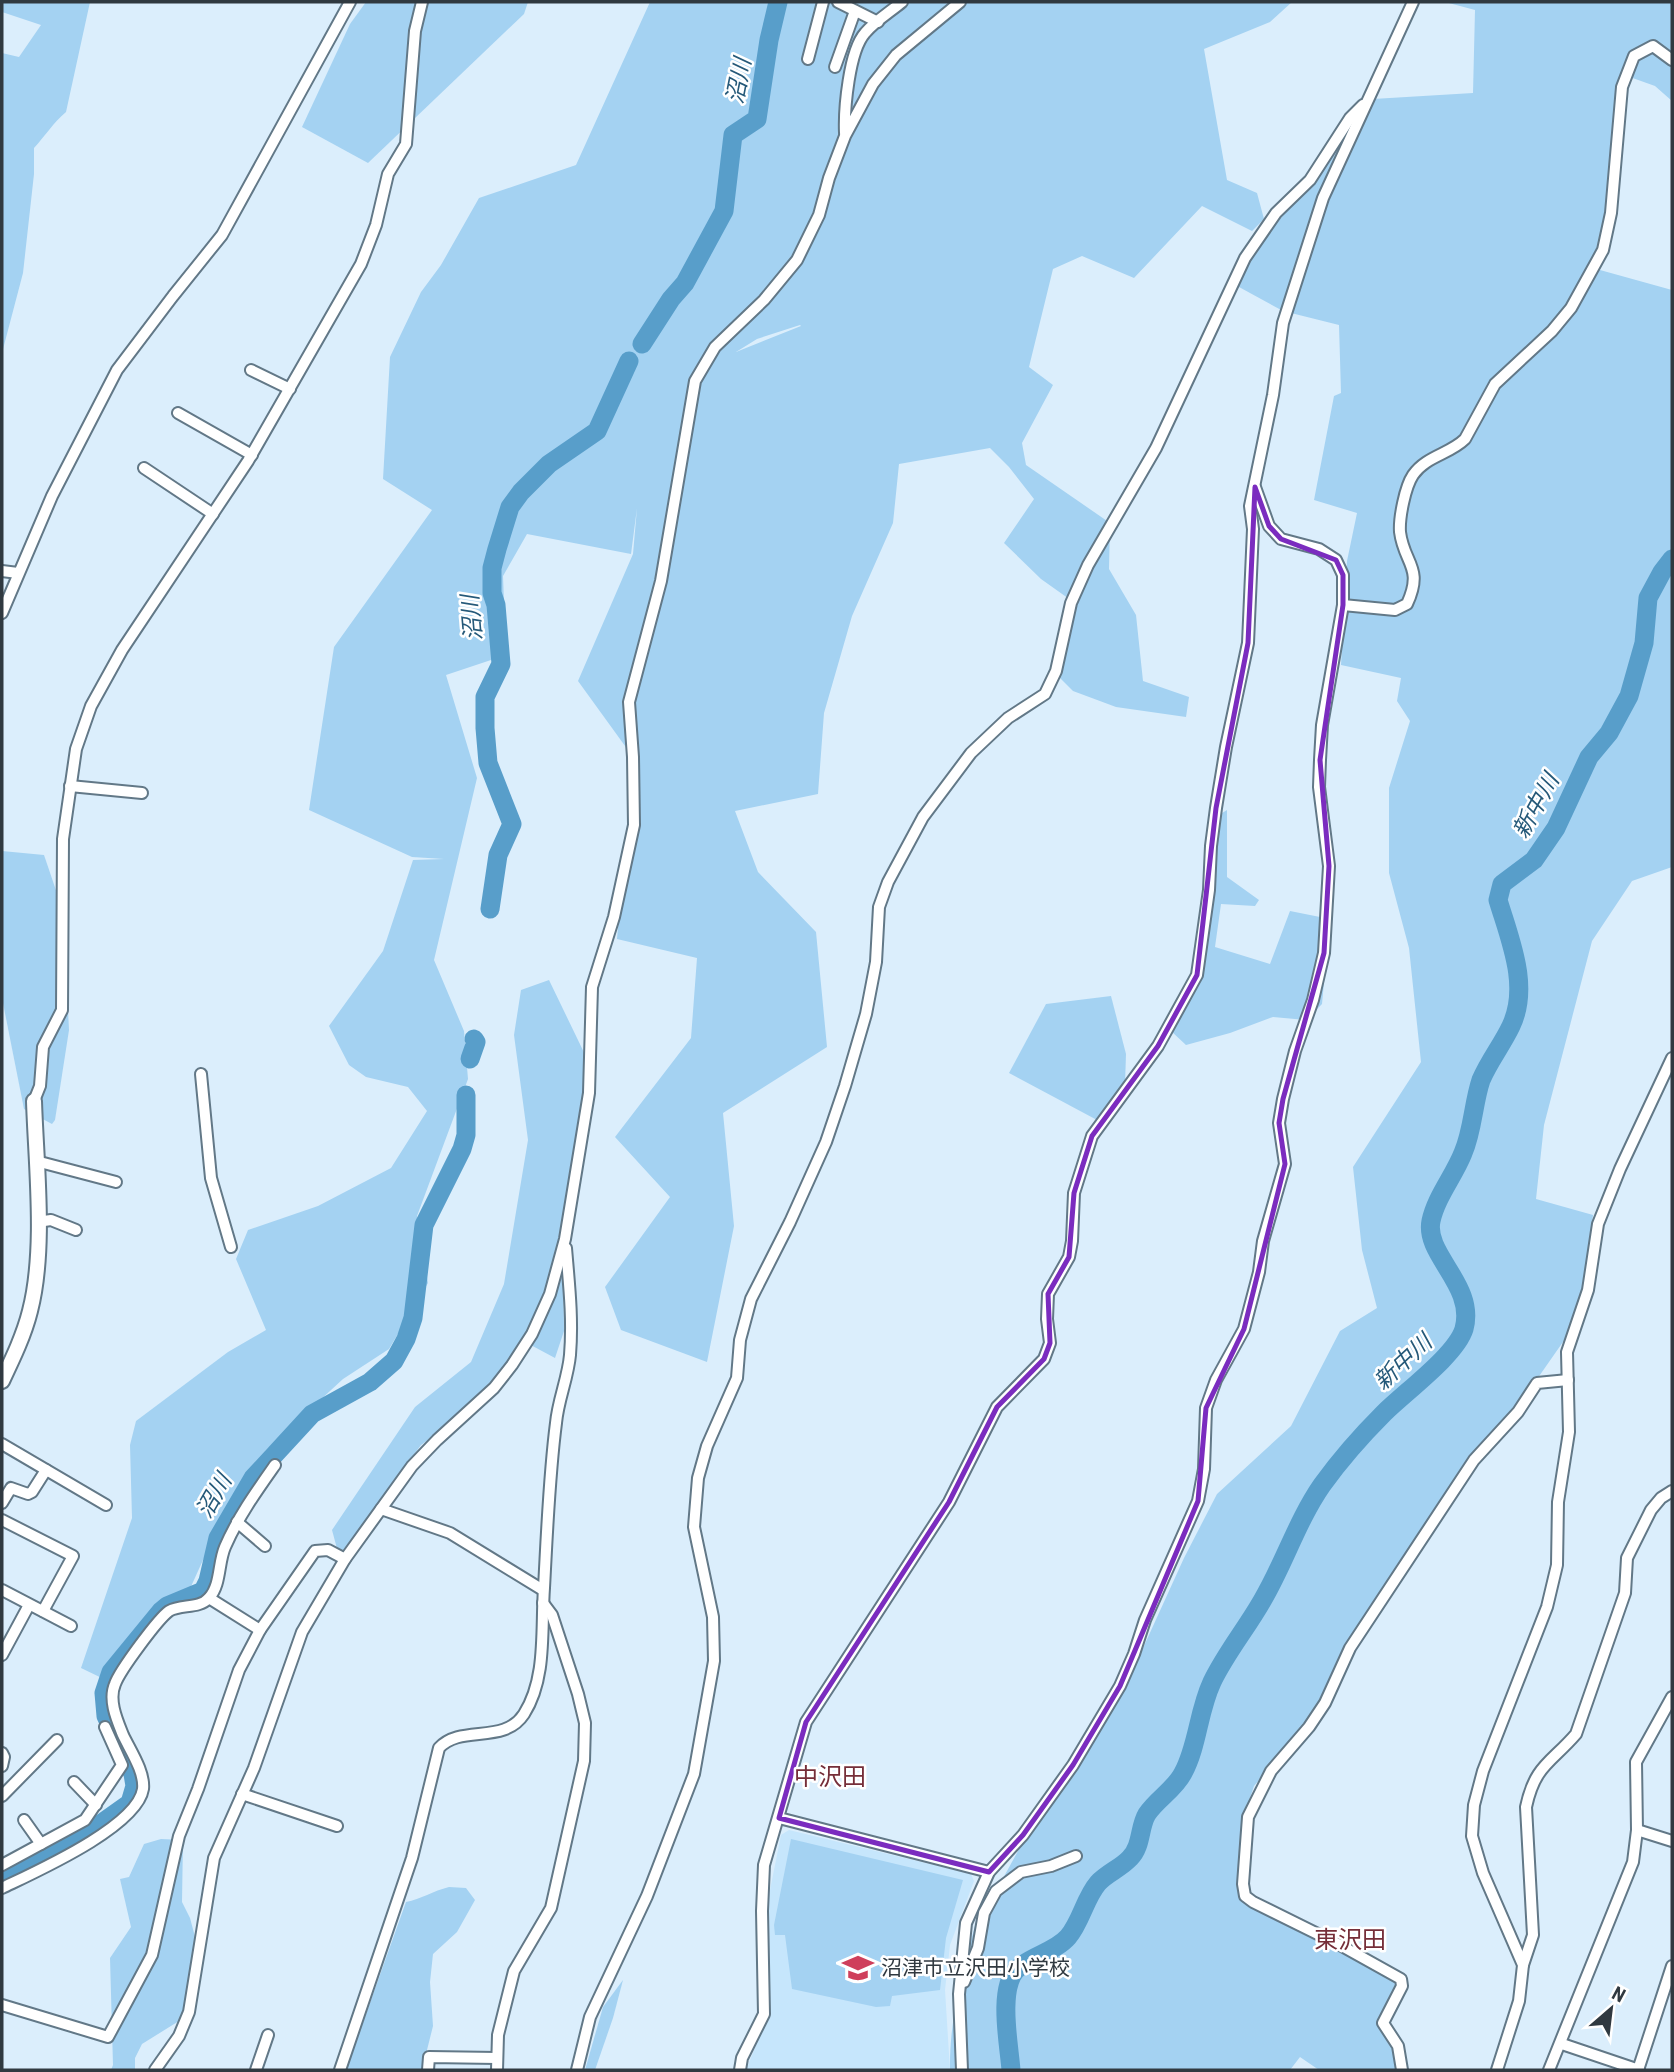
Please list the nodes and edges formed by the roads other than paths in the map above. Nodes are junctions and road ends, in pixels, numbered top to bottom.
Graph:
1 (350, 2) edge
2 (422, 2) edge
3 (823, 2) edge
4 (838, 2) edge
5 (902, 2) edge
6 (960, 2) edge
7 (1413, 2) edge
8 (855, 11) junction
9 (878, 22) junction
10 (808, 59) dead end
11 (1672, 60) edge
12 (835, 66) dead end
13 (1368, 101) junction
14 (845, 136) junction
15 (251, 370) dead end
16 (290, 389) junction
17 (178, 413) dead end
18 (252, 455) junction
19 (144, 467) dead end
20 (1255, 487) junction
21 (213, 514) junction
22 (2, 571) edge
23 (18, 573) junction
24 (1343, 605) junction
25 (2, 613) edge
26 (70, 786) junction
27 (142, 793) dead end
28 (1672, 1058) edge
29 (201, 1074) dead end
30 (34, 1101) joint
31 (36, 1161) junction
32 (117, 1182) dead end
33 (37, 1222) junction
34 (76, 1230) dead end
35 (565, 1238) junction
36 (231, 1247) dead end
37 (1568, 1380) junction
38 (2, 1381) edge
39 (2, 1444) edge
40 (275, 1465) dead end
41 (46, 1470) junction
42 (1672, 1491) edge
43 (2, 1503) edge
44 (106, 1505) dead end
45 (381, 1509) junction
46 (2, 1520) edge
47 (237, 1522) junction
48 (265, 1546) dead end
49 (345, 1559) junction
50 (2, 1590) edge
51 (543, 1590) junction
52 (209, 1598) junction
53 (543, 1603) junction
54 (29, 1605) junction
55 (43, 1611) junction
56 (71, 1626) dead end
57 (260, 1630) junction
58 (2, 1655) edge
59 (1672, 1697) edge
60 (106, 1727) dead end
61 (57, 1740) dead end
62 (2, 1753) edge
63 (2, 1766) edge
64 (74, 1783) dead end
65 (242, 1794) junction
66 (2, 1796) edge
67 (96, 1805) junction
68 (779, 1818) junction
69 (24, 1820) dead end
70 (337, 1826) dead end
71 (1637, 1830) junction
72 (1672, 1841) edge
73 (41, 1844) junction
74 (1076, 1856) dead end
75 (2, 1865) edge
76 (989, 1872) junction
77 (2, 1888) edge
78 (1523, 1965) junction
79 (1672, 1966) edge
80 (960, 1994) junction
81 (2, 2005) edge
82 (268, 2035) dead end
83 (1562, 2044) junction
84 (497, 2058) junction
85 (155, 2070) edge
86 (256, 2070) edge
87 (340, 2070) edge
88 (428, 2070) edge
89 (497, 2070) edge
90 (577, 2070) edge
91 (740, 2070) edge
92 (962, 2070) edge
93 (1402, 2070) edge
94 (1497, 2070) edge
95 (1549, 2070) edge
96 (1638, 2070) edge

1 - 23 street
2 - 16 street
3 - 10 street
4 - 8 street
5 - 9 street
6 - 14 street
7 - 13 street
8 - 9 street
8 - 12 street
9 - 14 street
11 - 24 street
13 - 20 street
13 - 90 street
14 - 35 street
15 - 16 street
16 - 18 street
17 - 18 street
18 - 21 street
19 - 21 street
20 - 24 street
20 - 68 street
21 - 26 street
22 - 23 street
23 - 25 street
24 - 76 street
26 - 27 street
26 - 30 street
28 - 37 street
29 - 36 street
30 - 31 street
31 - 32 street
31 - 33 street
33 - 34 street
33 - 38 street
35 - 45 street
35 - 51 street
37 - 78 street
37 - 93 street
39 - 41 street
40 - 47 street
41 - 43 street
41 - 44 street
42 - 78 street
45 - 49 street
45 - 51 street
46 - 55 street
47 - 48 street
47 - 52 street
49 - 57 street
49 - 65 street
50 - 54 street
51 - 53 street
52 - 57 street
52 - 77 street
53 - 84 street
53 - 87 street
54 - 55 street
54 - 58 street
55 - 56 street
57 - 81 street
59 - 71 street
60 - 67 street
61 - 66 street
62 - 63 street
64 - 67 street
65 - 70 street
65 - 85 street
67 - 73 street
68 - 76 street
68 - 91 street
69 - 73 street
71 - 72 street
71 - 83 street
73 - 75 street
74 - 80 street
76 - 80 street
78 - 94 street
79 - 96 street
80 - 92 street
82 - 86 street
83 - 95 street
83 - 96 street
84 - 88 street
84 - 89 street

